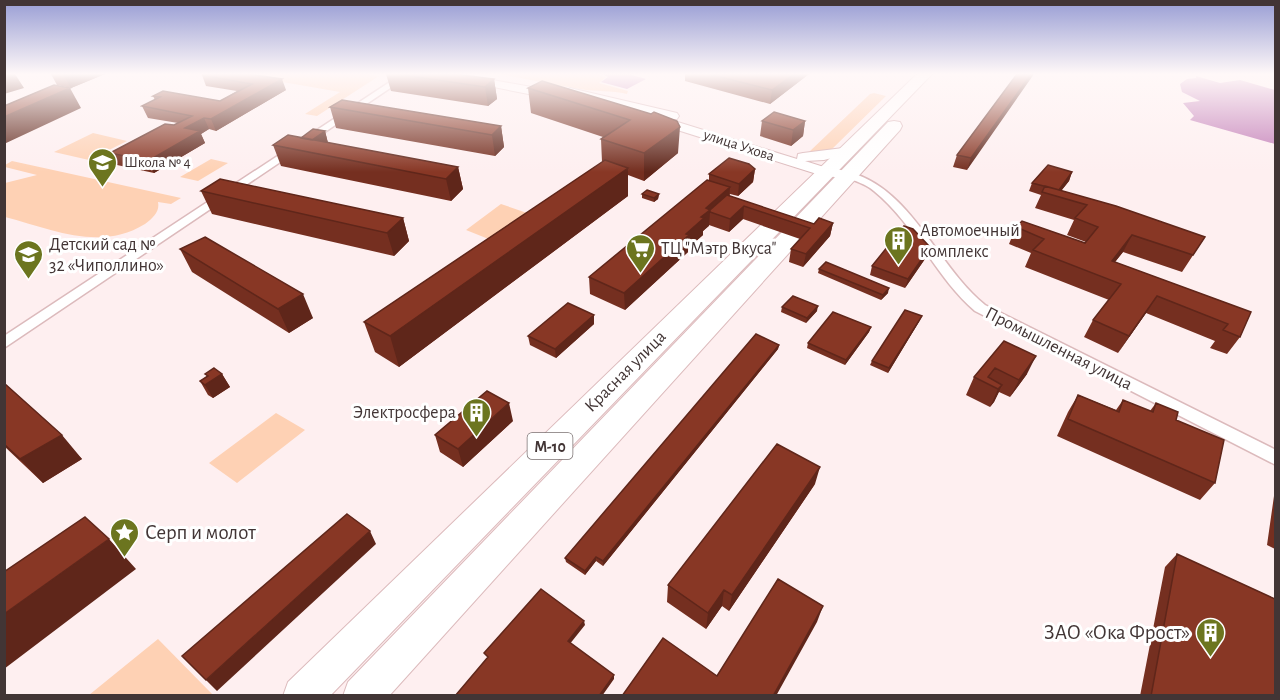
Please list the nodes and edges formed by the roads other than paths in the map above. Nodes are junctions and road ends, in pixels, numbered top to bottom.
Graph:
1 (358, 107) edge
2 (611, 107) edge
3 (638, 107) edge
4 (894, 107) edge
5 (906, 107) edge
6 (798, 159) junction
7 (838, 166) junction
8 (799, 197) junction
9 (4, 343) edge
10 (1275, 458) edge
11 (302, 696) edge
12 (362, 696) edge

1 - 9 street
2 - 6 street, улица Ухова
3 - 6 street, улица Ухова
4 - 7 highway, Красная улица / М-10
5 - 7 highway, Красная улица / М-10
6 - 7 street, улица Ухова
6 - 7 street
6 - 8 street
7 - 8 highway, Красная улица / М-10
7 - 10 street, Промышленная улица
7 - 12 highway, Красная улица / М-10
8 - 11 highway, Красная улица / М-10

